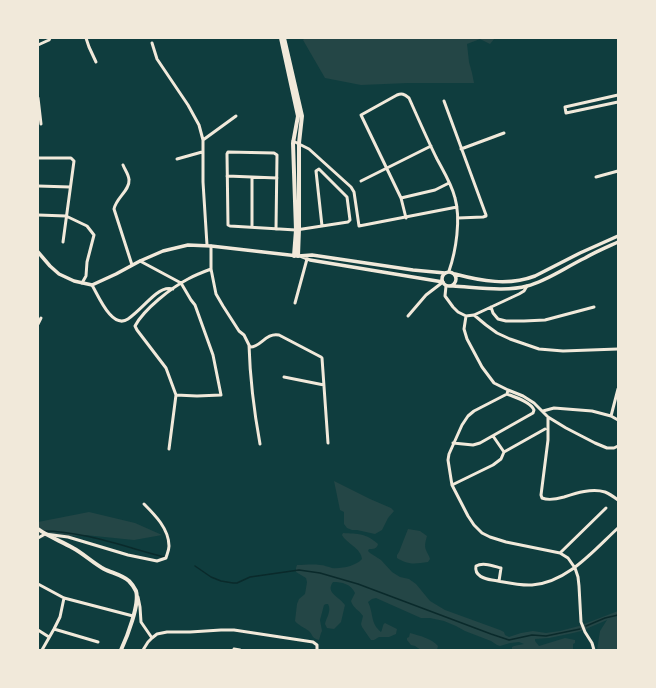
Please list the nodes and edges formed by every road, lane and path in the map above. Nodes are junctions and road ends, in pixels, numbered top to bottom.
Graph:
1 (50, 38) edge
2 (86, 38) edge
3 (281, 38) edge
4 (284, 38) edge
5 (152, 43) dead end
6 (38, 45) edge
7 (96, 62) dead end
8 (618, 95) edge
9 (38, 98) edge
10 (444, 101) dead end
11 (618, 102) edge
12 (236, 116) dead end
13 (41, 124) dead end
14 (504, 134) dead end
15 (203, 140) junction
16 (293, 141) junction
17 (299, 143) junction
18 (431, 146) junction
19 (462, 149) junction
20 (202, 152) junction
21 (38, 158) edge
22 (177, 159) dead end
23 (123, 165) dead end
24 (387, 168) junction
25 (618, 171) edge
26 (227, 176) junction
27 (252, 177) junction
28 (596, 177) dead end
29 (277, 178) junction
30 (361, 181) dead end
31 (449, 183) junction
32 (38, 186) edge
33 (70, 187) junction
34 (401, 198) junction
35 (457, 208) junction
36 (38, 214) edge
37 (66, 216) junction
38 (406, 218) junction
39 (458, 218) junction
40 (322, 226) junction
41 (252, 227) junction
42 (276, 229) junction
43 (297, 229) junction
44 (618, 236) edge
45 (63, 242) dead end
46 (618, 242) edge
47 (209, 246) junction
48 (38, 252) edge
49 (296, 256) junction
50 (306, 259) junction
51 (140, 261) junction
52 (132, 265) junction
53 (211, 269) junction
54 (449, 272) junction
55 (445, 273) junction
56 (455, 274) junction
57 (443, 282) junction
58 (82, 283) junction
59 (181, 283) junction
60 (92, 285) junction
61 (446, 286) junction
62 (453, 286) junction
63 (527, 286) junction
64 (172, 289) junction
65 (295, 303) dead end
66 (491, 307) junction
67 (594, 307) dead end
68 (474, 315) junction
69 (408, 316) dead end
70 (466, 316) junction
71 (41, 318) dead end
72 (38, 324) edge
73 (249, 345) junction
74 (618, 349) edge
75 (284, 377) dead end
76 (324, 385) junction
77 (618, 389) edge
78 (507, 392) junction
79 (176, 395) junction
80 (543, 411) junction
81 (611, 416) junction
82 (548, 417) junction
83 (618, 420) edge
84 (545, 429) dead end
85 (493, 436) junction
86 (328, 443) dead end
87 (454, 443) junction
88 (260, 444) dead end
89 (618, 446) edge
90 (169, 450) dead end
91 (504, 452) junction
92 (452, 486) junction
93 (618, 500) edge
94 (144, 504) dead end
95 (606, 508) dead end
96 (38, 528) edge
97 (618, 528) edge
98 (45, 534) junction
99 (38, 538) edge
100 (560, 553) junction
101 (574, 568) junction
102 (498, 581) junction
103 (38, 584) edge
104 (136, 592) junction
105 (64, 598) junction
106 (133, 616) junction
107 (54, 629) junction
108 (38, 630) edge
109 (49, 637) junction
110 (152, 638) junction
111 (98, 642) dead end
112 (234, 649) dead end
113 (42, 650) edge
114 (121, 650) edge
115 (143, 650) edge
116 (240, 650) edge
117 (317, 650) edge
118 (594, 650) edge

1 - 6 street
2 - 7 street
3 - 16 main road
4 - 17 main road
5 - 15 street
8 - 11 street
9 - 13 street
10 - 19 street
12 - 15 street
14 - 19 street
15 - 20 street
16 - 17 street
16 - 43 main road
17 - 38 street
17 - 43 main road
18 - 24 street
18 - 24 street
18 - 31 street
19 - 39 street
20 - 22 street
20 - 47 street
21 - 33 street
23 - 52 street
24 - 30 street
24 - 34 street
25 - 28 street
26 - 27 street
26 - 29 street
26 - 41 street
27 - 29 street
27 - 41 street
29 - 42 street
31 - 34 street
31 - 35 street
32 - 33 street
33 - 37 street
34 - 38 street
35 - 38 street
35 - 39 street
36 - 37 street
37 - 45 street
37 - 58 street
39 - 54 street
40 - 40 street
40 - 43 street
41 - 42 street
42 - 43 street
43 - 49 main road
44 - 56 street
46 - 63 street
47 - 49 street
47 - 51 street
47 - 53 street
48 - 58 street
49 - 50 street
49 - 55 street
50 - 57 street
50 - 65 street
51 - 52 street
51 - 59 street
52 - 60 street
53 - 59 street
53 - 73 street
54 - 55 street
54 - 56 street
55 - 57 street
56 - 62 street
57 - 61 street
57 - 69 street
58 - 60 street
59 - 64 street
59 - 79 street
60 - 64 street
61 - 62 street
61 - 70 street
62 - 63 street
63 - 66 street
64 - 79 street
66 - 67 street
66 - 68 street
68 - 70 street
68 - 74 street
70 - 78 street
71 - 72 street
73 - 76 street
73 - 88 street
75 - 76 street
76 - 86 street
77 - 81 street
78 - 80 street
78 - 85 street
78 - 87 street
79 - 90 street
80 - 81 street
80 - 82 street
81 - 83 street
82 - 89 street
82 - 93 street
84 - 91 street
85 - 87 street
85 - 91 street
87 - 92 street
91 - 92 street
92 - 100 street
94 - 98 street
95 - 100 street
96 - 98 main road
97 - 101 street
98 - 99 street
98 - 104 main road
100 - 101 street
101 - 102 street
101 - 118 street
102 - 102 street
103 - 105 street
104 - 106 main road
104 - 110 street
105 - 106 street
105 - 107 street
106 - 114 main road
107 - 109 street
107 - 111 street
108 - 109 street
109 - 113 street
110 - 115 street
110 - 117 street
112 - 116 street

